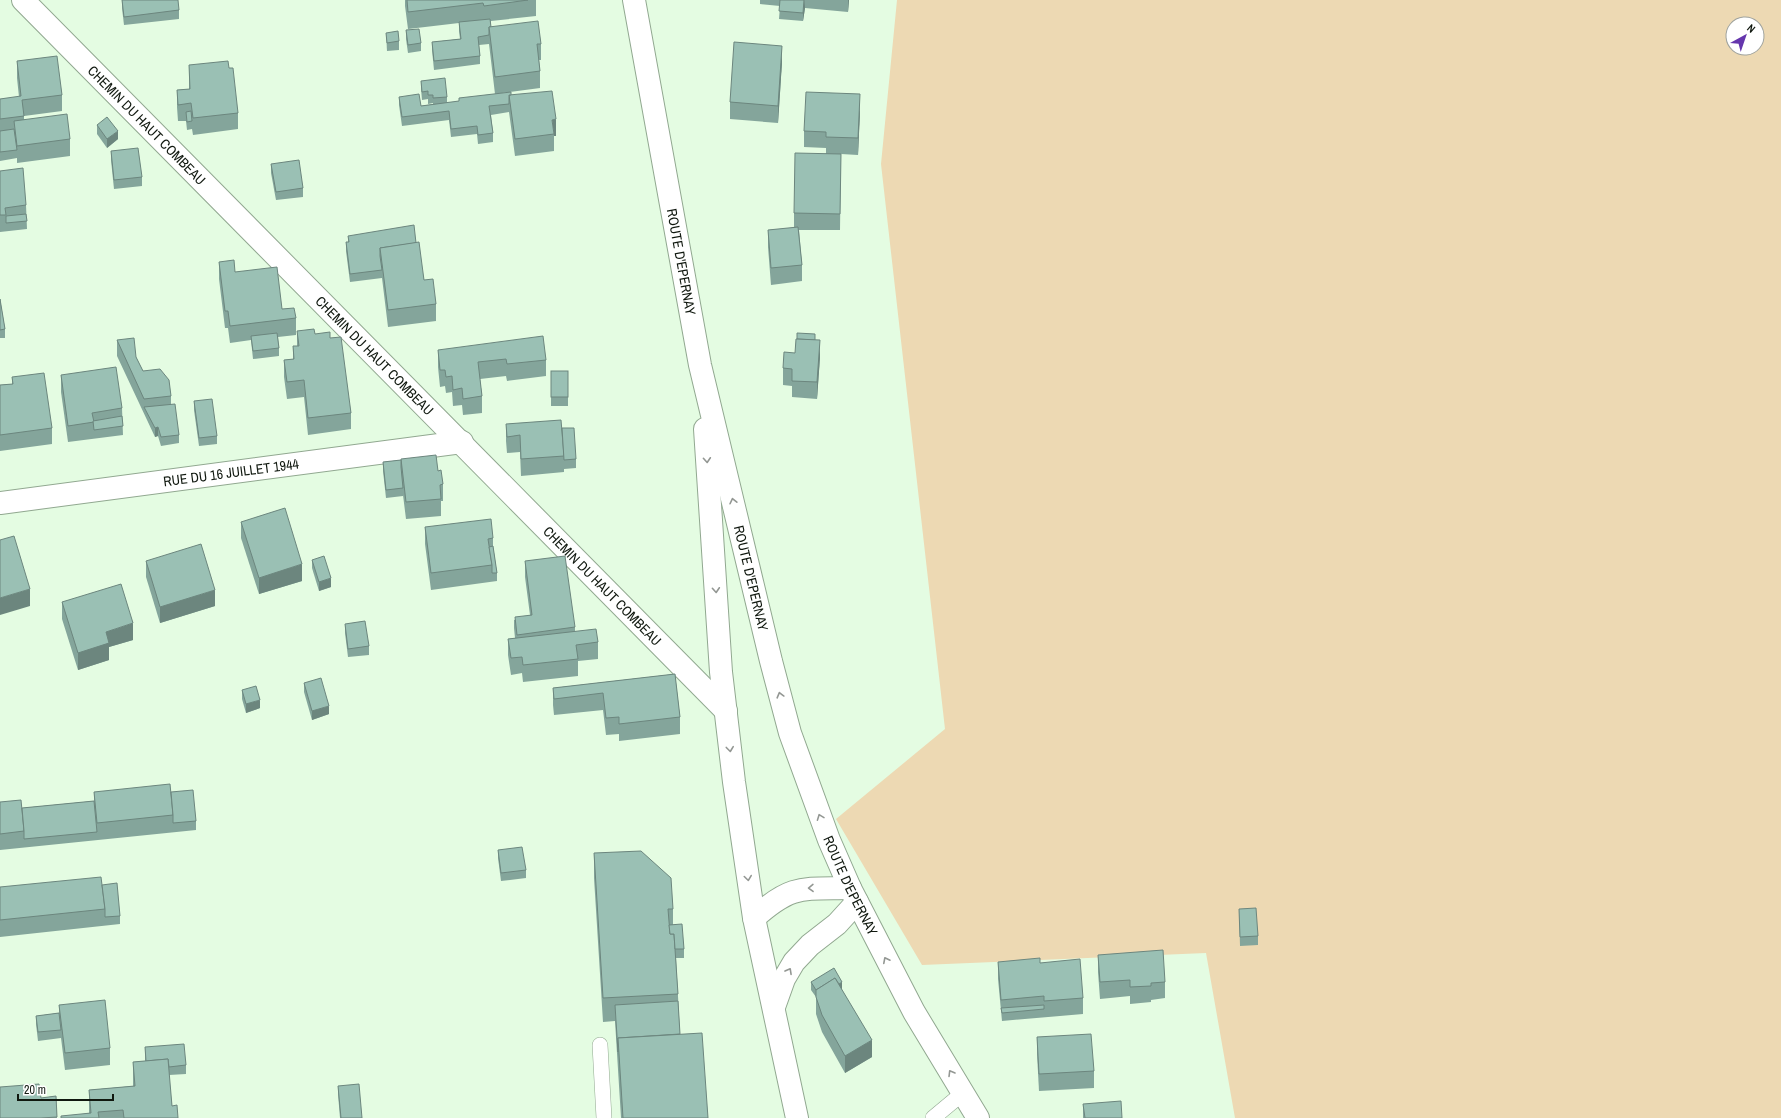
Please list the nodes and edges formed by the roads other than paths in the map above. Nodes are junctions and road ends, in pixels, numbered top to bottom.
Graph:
1 (23, 0) edge
2 (634, 0) edge
3 (700, 366) junction
4 (462, 442) junction
5 (0, 503) edge
6 (726, 711) junction
7 (854, 895) junction
8 (754, 918) junction
9 (774, 1007) junction
10 (600, 1045) dead end
11 (963, 1093) junction
12 (604, 1118) edge
13 (797, 1118) edge
14 (933, 1118) edge
15 (978, 1118) edge

1 - 4 main road, CHEMIN DU HAUT COMBEAU
2 - 3 main road, ROUTE D'EPERNAY
3 -> 6 main road
7 -> 3 main road, ROUTE D'EPERNAY
4 - 5 main road, RUE DU 16 JUILLET 1944
4 - 6 main road, CHEMIN DU HAUT COMBEAU
6 -> 8 main road
7 -> 8 main road
9 -> 7 main road
11 -> 7 main road, ROUTE D'EPERNAY
8 - 9 main road
9 - 13 main road
10 - 12 lane
11 - 14 lane
11 - 15 main road, ROUTE D'EPERNAY

